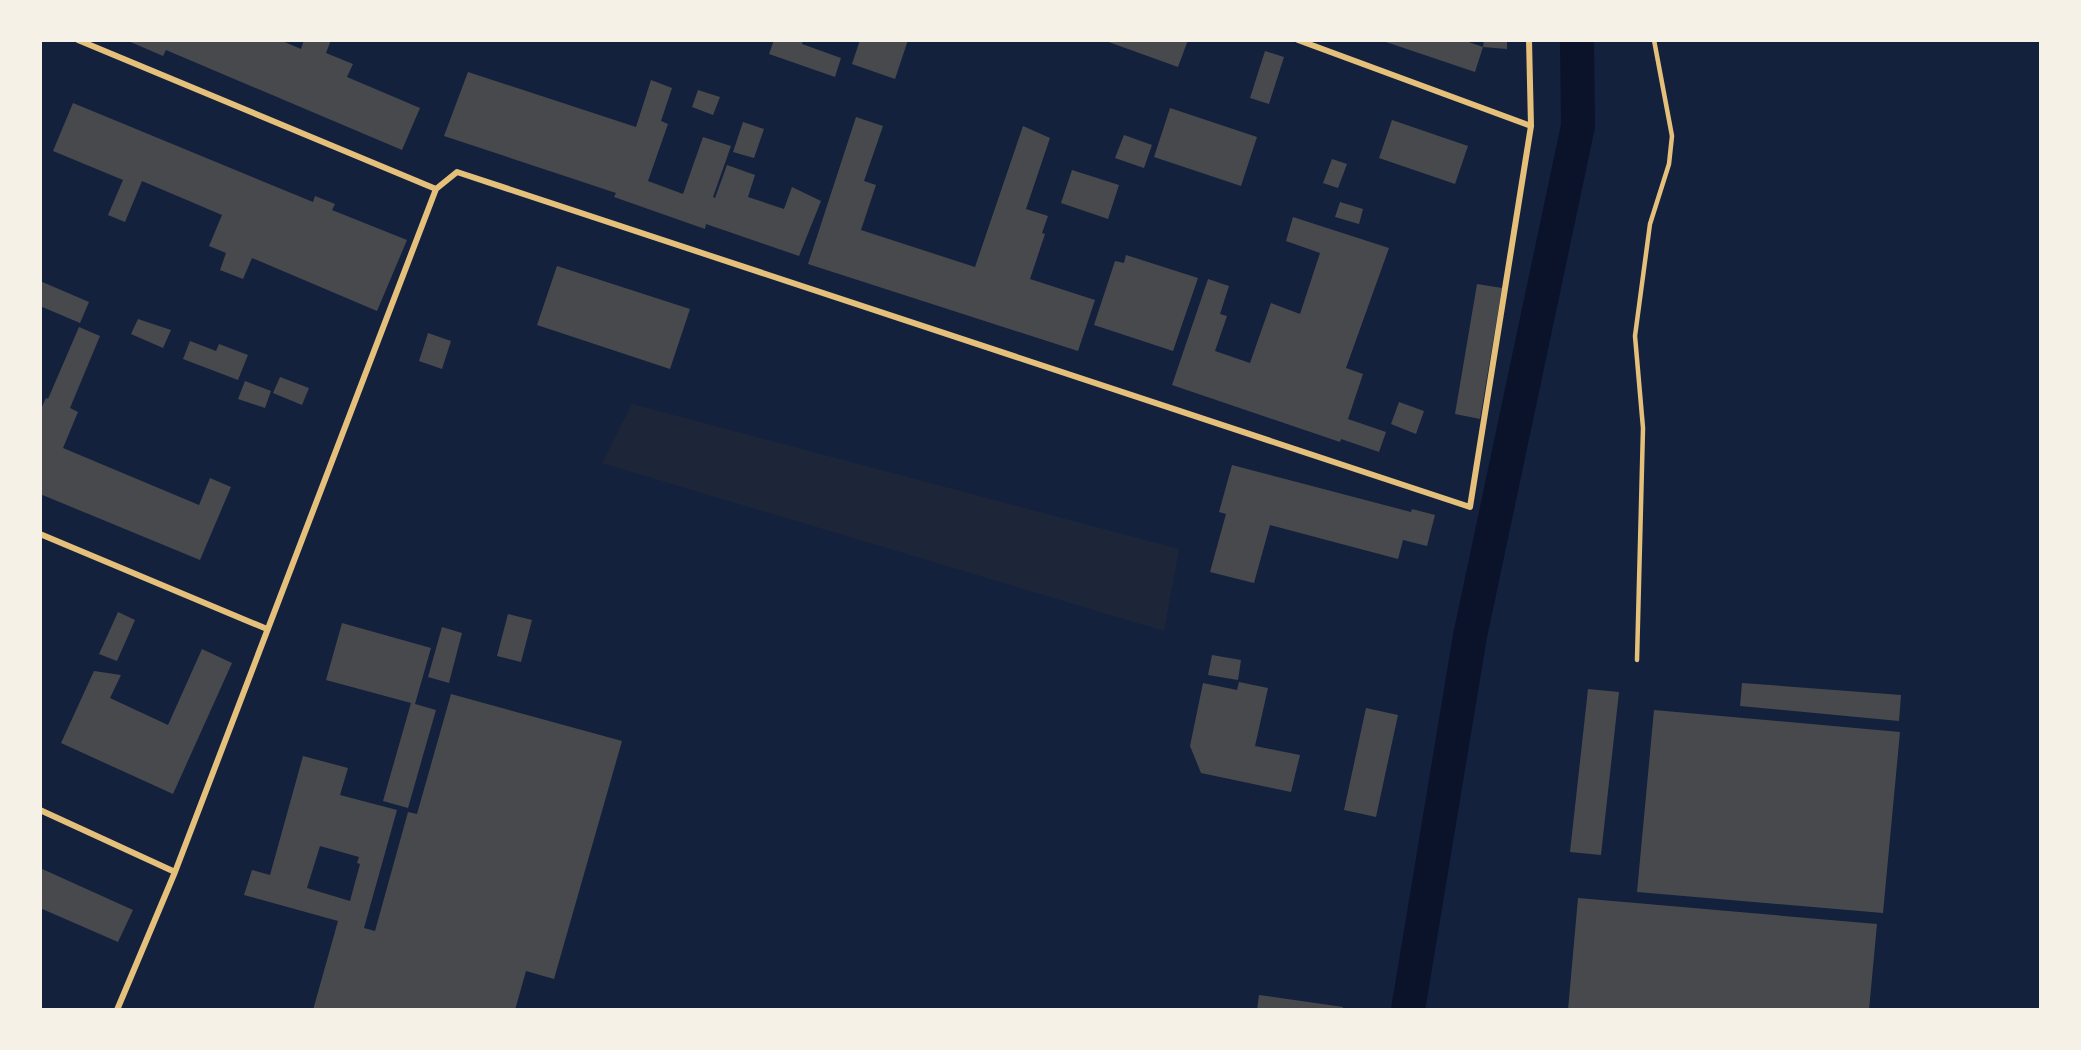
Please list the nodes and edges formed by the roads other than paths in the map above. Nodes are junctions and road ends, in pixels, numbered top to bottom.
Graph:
1 (78, 40) edge
2 (1298, 40) edge
3 (1529, 40) edge
4 (1654, 40) edge
5 (1531, 126) junction
6 (436, 189) junction
7 (40, 534) edge
8 (267, 629) junction
9 (1638, 660) dead end
10 (40, 810) edge
11 (175, 872) junction
12 (117, 1010) edge

1 - 6 street
2 - 5 street
3 - 5 street
4 - 9 lane
5 - 6 street
6 - 8 street
7 - 8 street
8 - 11 street
10 - 11 street
11 - 12 street

